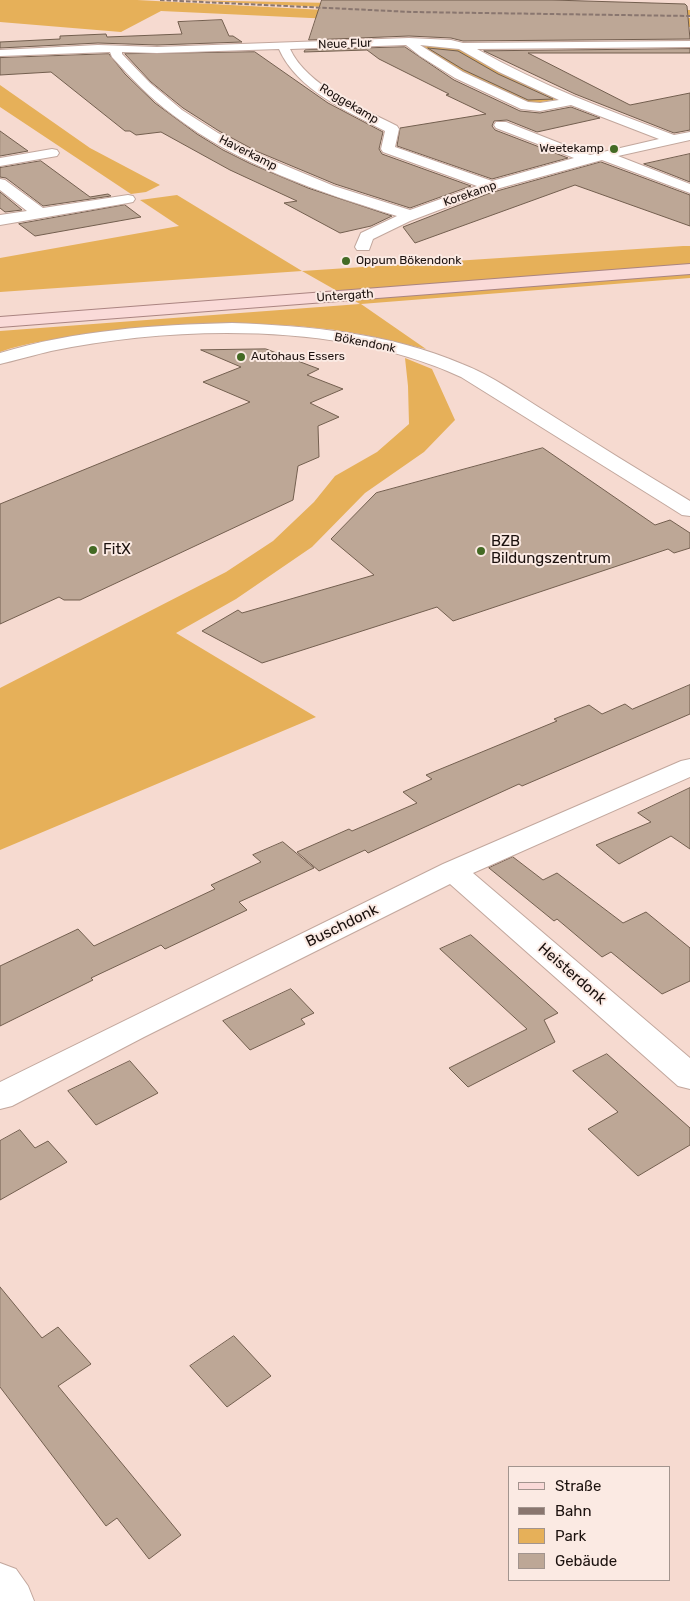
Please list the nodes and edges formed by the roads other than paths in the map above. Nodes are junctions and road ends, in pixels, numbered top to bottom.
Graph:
1 (409, 41) junction
2 (690, 44) edge
3 (283, 46) junction
4 (463, 46) junction
5 (116, 48) junction
6 (0, 53) edge
7 (572, 101) junction
8 (500, 126) dead end
9 (690, 136) edge
10 (674, 140) junction
11 (52, 153) dead end
12 (595, 157) junction
13 (0, 162) edge
14 (0, 183) edge
15 (492, 186) junction
16 (690, 189) edge
17 (128, 198) dead end
18 (40, 214) junction
19 (409, 216) junction
20 (0, 220) edge
21 (363, 247) dead end
22 (690, 255) edge
23 (690, 269) edge
24 (0, 308) edge
25 (0, 322) edge
26 (0, 360) edge
27 (690, 510) edge
28 (690, 767) edge
29 (453, 871) junction
30 (690, 1077) edge
31 (0, 1097) edge
32 (0, 1584) edge
33 (12, 1601) edge

1 - 3 street, Neue Flur
1 - 4 street, Neue Flur
1 - 7 street
2 - 4 street, Neue Flur
3 - 5 street, Neue Flur
3 - 15 street, Roggekamp
4 - 7 street
5 - 6 street, Neue Flur
5 - 19 street, Haverkamp
7 - 10 street
8 - 12 street
9 - 10 street, Korekamp
10 - 12 street, Korekamp
11 - 13 street
12 - 15 street, Korekamp
12 - 16 street
14 - 18 street
15 - 19 street, Korekamp
17 - 18 street
18 - 20 street
19 - 21 street, Korekamp
22 - 24 main road, Untergath
23 - 25 main road, Untergath
26 - 27 street, Bökendonk
28 - 29 street, Buschdonk
29 - 30 street, Heisterdonk
29 - 31 street, Buschdonk
32 - 33 street

